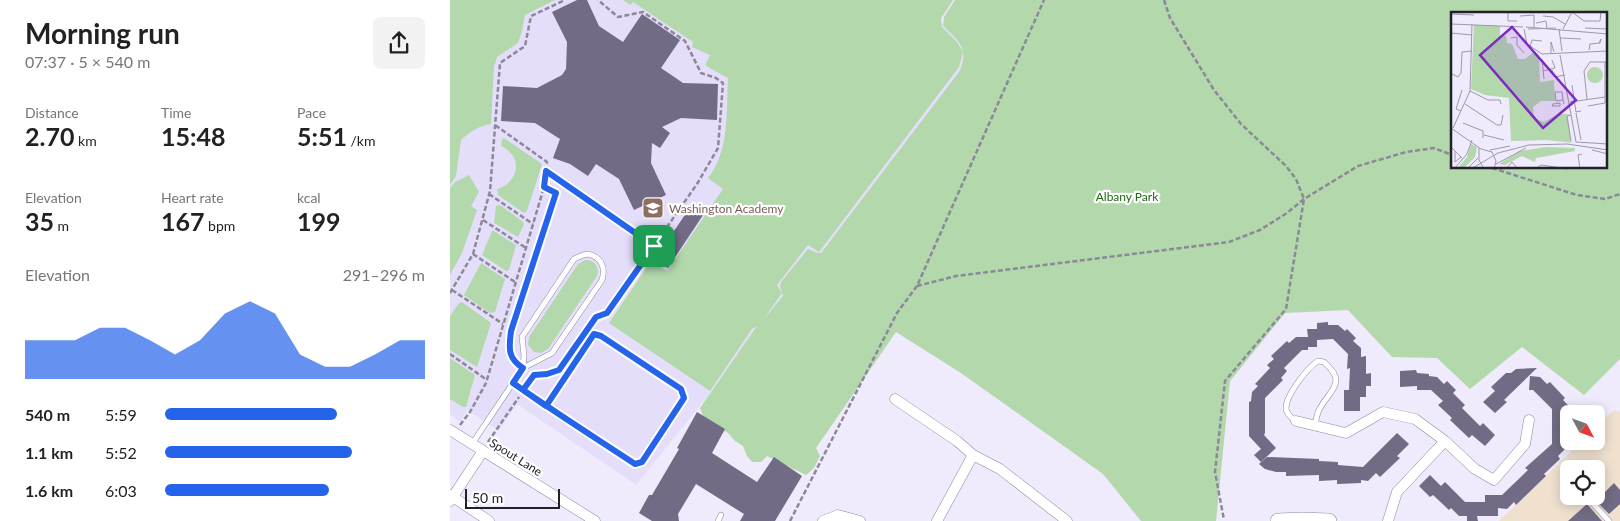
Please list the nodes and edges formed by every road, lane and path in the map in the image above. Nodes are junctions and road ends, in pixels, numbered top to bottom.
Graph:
1 (565, 0) edge
2 (598, 0) edge
3 (1044, 0) edge
4 (1164, 0) edge
5 (495, 125) junction
6 (1451, 155) edge
7 (1495, 169) edge
8 (546, 171) junction
9 (544, 187) junction
10 (489, 194) junction
11 (1620, 194) edge
12 (1304, 199) junction
13 (483, 220) junction
14 (533, 224) junction
15 (654, 246) junction
16 (526, 248) junction
17 (473, 254) junction
18 (516, 282) junction
19 (917, 286) junction
20 (451, 291) edge
21 (503, 324) junction
22 (585, 332) dead end
23 (450, 354) edge
24 (565, 363) dead end
25 (523, 368) junction
26 (534, 375) junction
27 (487, 380) junction
28 (513, 383) junction
29 (523, 390) junction
30 (896, 399) dead end
31 (546, 406) junction
32 (1529, 420) dead end
33 (1296, 421) joint
34 (1315, 425) junction
35 (452, 431) edge
36 (1445, 441) junction
37 (472, 444) junction
38 (482, 451) junction
39 (973, 455) junction
40 (451, 498) edge
41 (1594, 505) edge
42 (721, 515) dead end
43 (1224, 520) dead end
44 (1302, 520) edge
45 (489, 521) edge
46 (595, 521) edge
47 (718, 521) edge
48 (790, 521) edge
49 (823, 521) edge
50 (860, 521) edge
51 (937, 521) edge
52 (1067, 521) edge
53 (1278, 521) edge
54 (1329, 521) edge
55 (1388, 521) edge
56 (1609, 521) edge

1 - 5 path
2 - 15 path
3 - 19 path
4 - 12 path
5 - 8 path
5 - 10 path
6 - 12 path
7 - 11 path
8 - 9 path
8 - 15 path
9 - 14 path
9 - 25 path
10 - 13 path
10 - 14 path
12 - 19 path
12 - 43 path
13 - 16 path
13 - 17 path
14 - 16 path
15 - 22 path
16 - 18 path
17 - 18 path
17 - 20 path
18 - 21 path
19 - 48 path
20 - 21 path
21 - 27 path
23 - 27 path
24 - 26 path
25 - 25 lane
25 - 26 path
25 - 28 lane
26 - 29 path
27 - 35 path
28 - 29 lane
28 - 37 lane
29 - 31 lane
29 - 38 path
30 - 39 street
31 - 31 lane
32 - 36 street
33 - 34 street
33 - 34 lane
34 - 36 street
35 - 37 street, Spout Lane
36 - 55 street
37 - 38 street, Spout Lane
38 - 40 street
38 - 46 street, Spout Lane
39 - 51 street
39 - 52 street
40 - 45 street
41 - 56 lane
42 - 47 lane
44 - 53 main road
44 - 54 main road
49 - 50 street

